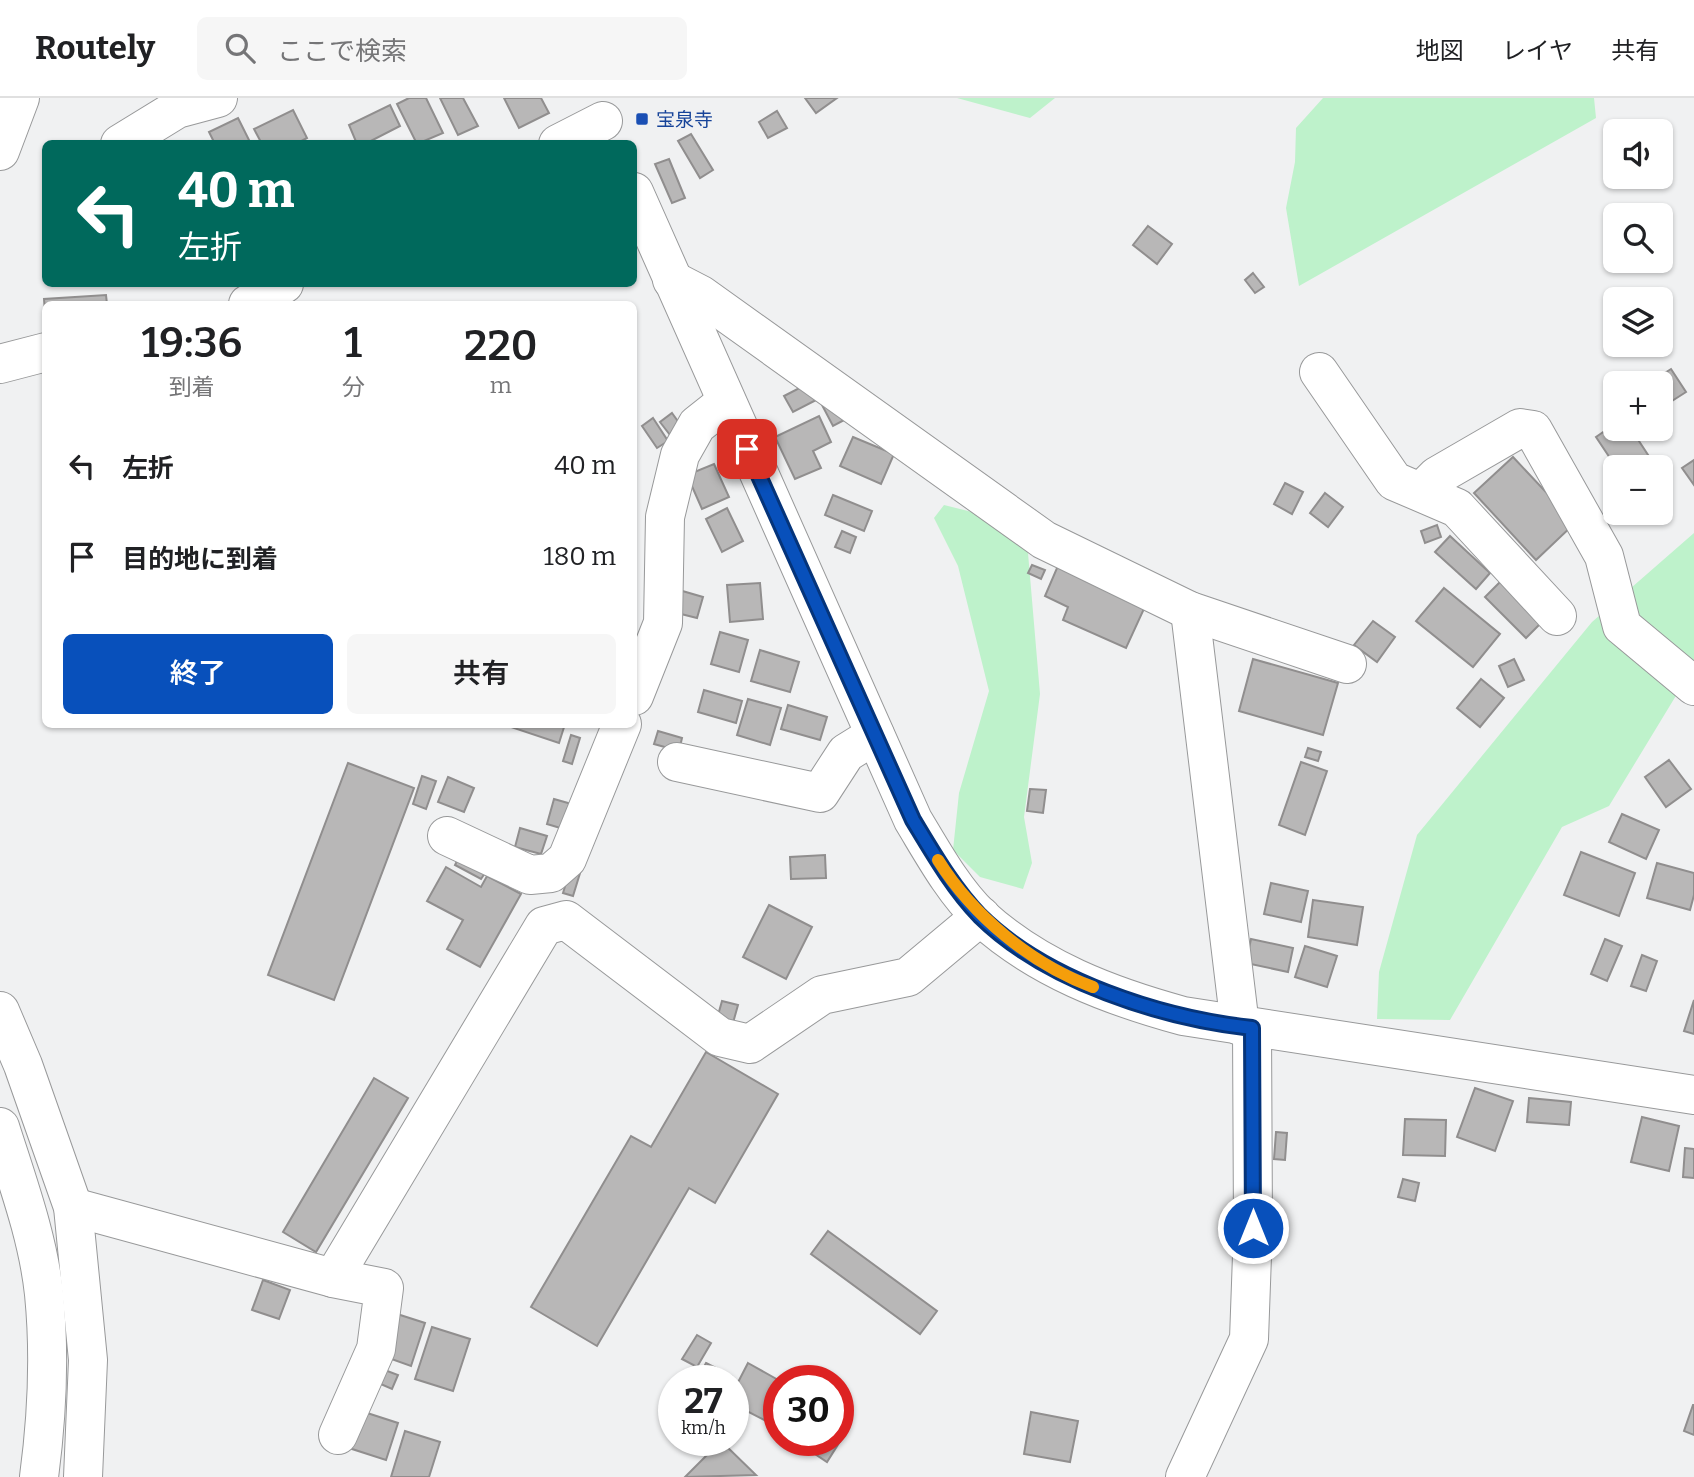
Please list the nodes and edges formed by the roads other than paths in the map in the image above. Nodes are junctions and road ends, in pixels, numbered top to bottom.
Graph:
1 (20, 98) edge
2 (218, 98) edge
3 (607, 114) edge
4 (127, 140) edge
5 (565, 140) edge
6 (0, 151) edge
7 (637, 198) edge
8 (672, 280) junction
9 (279, 287) edge
10 (253, 301) edge
11 (42, 353) edge
12 (0, 364) edge
13 (1319, 372) dead end
14 (726, 402) junction
15 (1421, 492) junction
16 (1190, 611) junction
17 (1557, 616) dead end
18 (1347, 664) dead end
19 (1694, 687) edge
20 (637, 688) edge
21 (620, 728) edge
22 (875, 735) junction
23 (677, 762) dead end
24 (447, 836) dead end
25 (981, 916) junction
26 (0, 1012) edge
27 (1246, 1027) junction
28 (1694, 1095) edge
29 (0, 1127) edge
30 (73, 1207) junction
31 (333, 1278) junction
32 (338, 1435) dead end
33 (39, 1477) edge
34 (83, 1477) edge
35 (1185, 1477) edge

1 - 6 street
2 - 4 street
3 - 5 street
7 - 8 street
8 - 14 street
8 - 16 street
9 - 10 street
11 - 12 street
13 - 15 street
14 - 20 street
14 - 22 street
15 - 17 street
15 - 19 street
16 - 18 street
16 - 27 street
21 - 24 street
22 - 23 street
22 - 25 street
25 - 27 street
25 - 31 street
26 - 30 street
27 - 28 street
27 - 35 street
29 - 33 street
30 - 31 street
30 - 34 street
31 - 32 street

